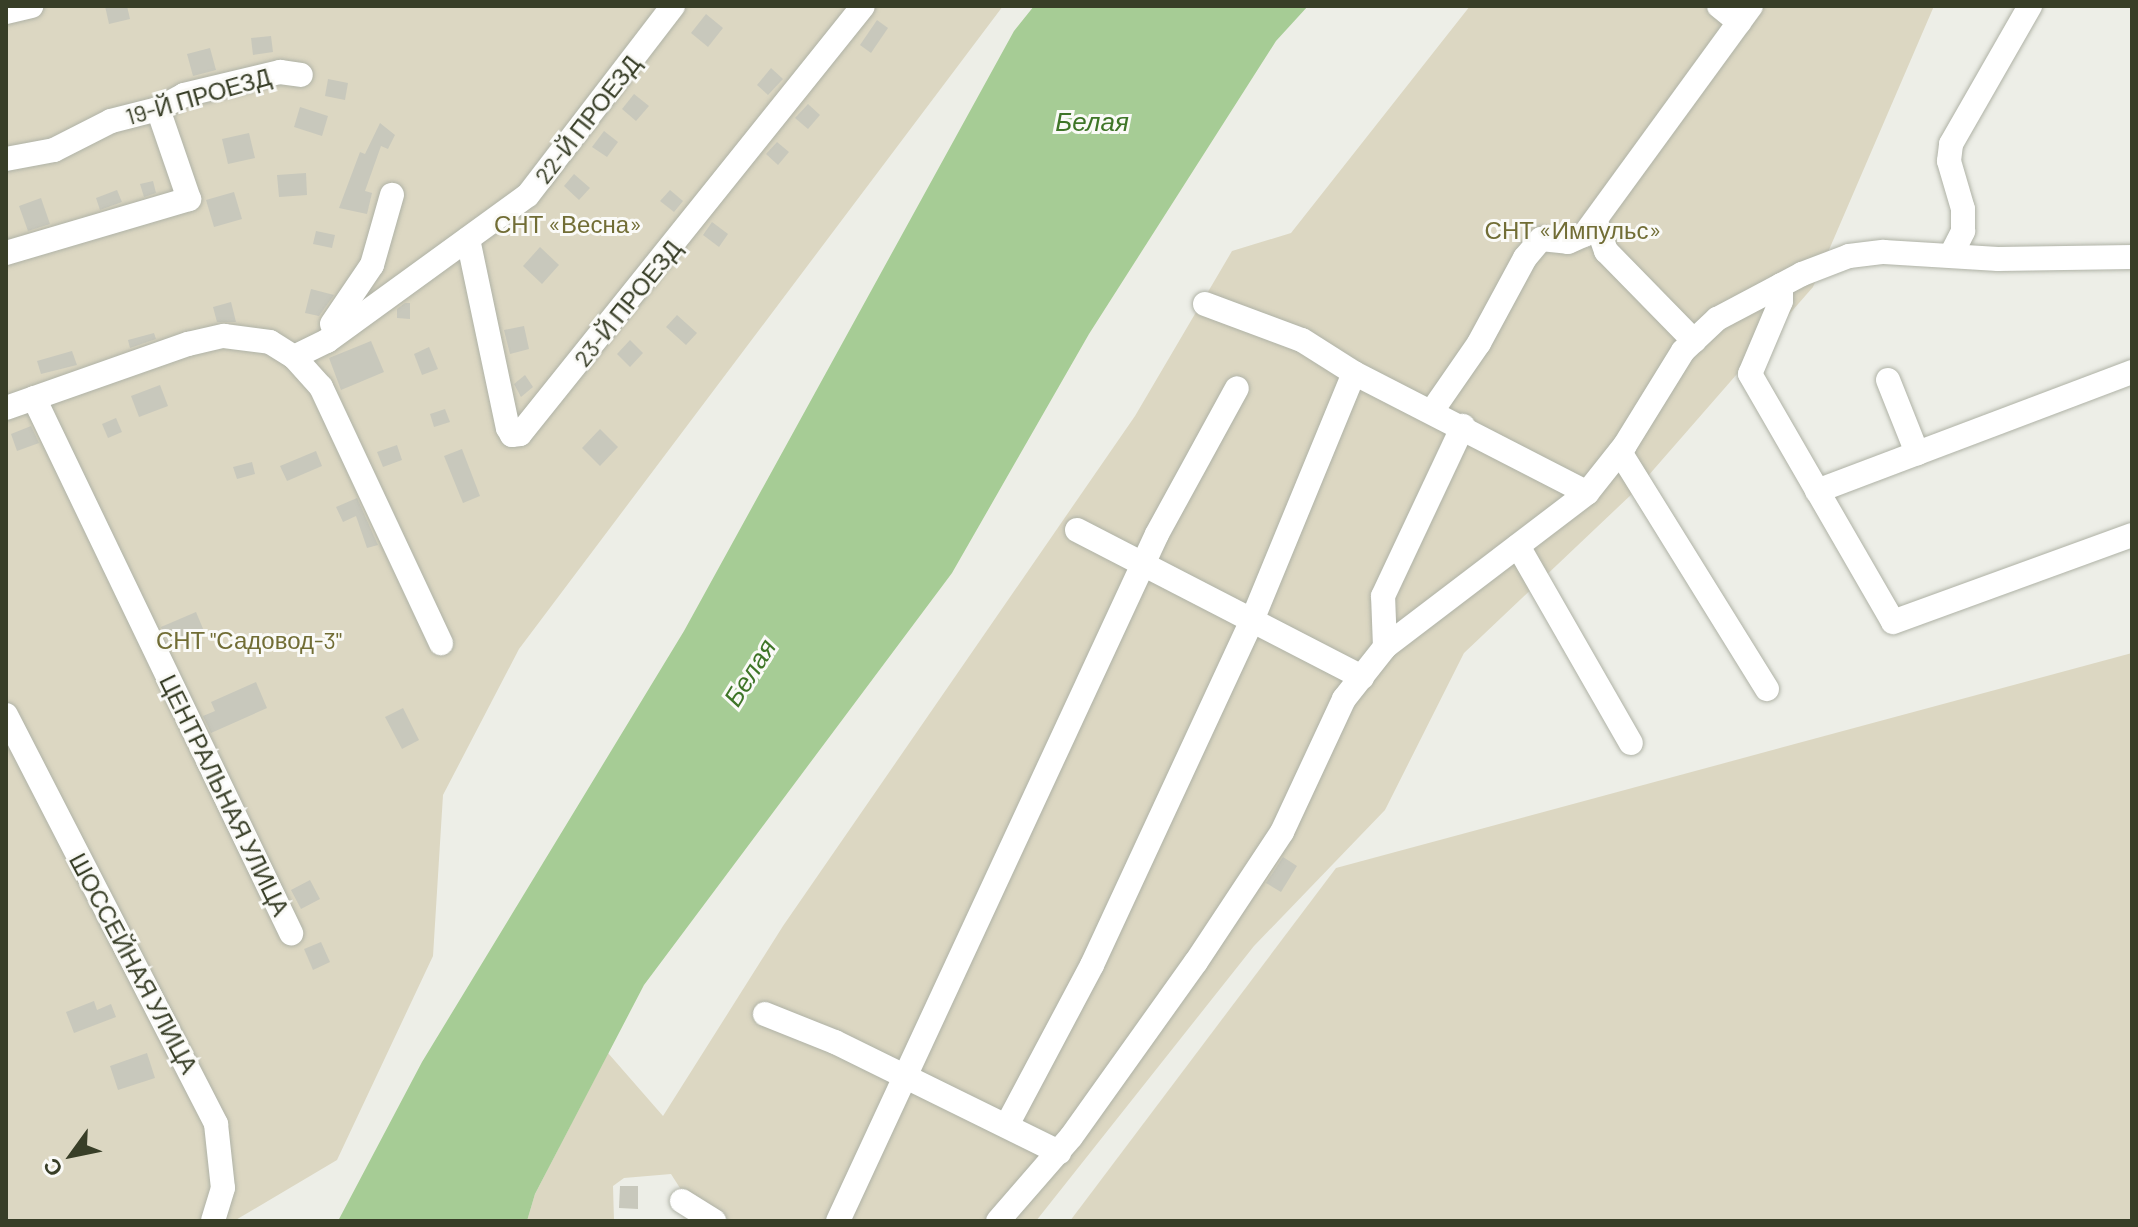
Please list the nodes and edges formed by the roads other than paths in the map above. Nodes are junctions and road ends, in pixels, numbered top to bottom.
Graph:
1 (31, 6) edge
2 (863, 6) edge
3 (1719, 6) edge
4 (2030, 6) edge
5 (664, 9) edge
6 (6, 12) edge
7 (1745, 14) edge
8 (301, 75) dead end
9 (158, 109) junction
10 (6, 159) edge
11 (392, 195) dead end
12 (1596, 222) junction
13 (468, 239) junction
14 (6, 253) edge
15 (1951, 255) junction
16 (2132, 257) edge
17 (1781, 285) junction
18 (1205, 304) dead end
19 (1694, 341) junction
20 (294, 357) junction
21 (2132, 372) edge
22 (1354, 373) junction
23 (1888, 380) dead end
24 (1237, 388) dead end
25 (34, 398) junction
26 (6, 408) edge
27 (1432, 411) junction
28 (1463, 426) junction
29 (1620, 452) junction
30 (1917, 453) junction
31 (1817, 491) junction
32 (1587, 493) junction
33 (1077, 530) dead end
34 (2132, 535) edge
35 (1518, 546) junction
36 (1145, 564) junction
37 (1253, 618) junction
38 (441, 643) dead end
39 (1385, 647) junction
40 (1362, 677) junction
41 (1767, 689) dead end
42 (6, 715) edge
43 (1631, 743) dead end
44 (291, 933) dead end
45 (765, 1014) dead end
46 (905, 1077) junction
47 (1007, 1125) junction
48 (1059, 1152) junction
49 (682, 1201) dead end
50 (213, 1221) edge
51 (714, 1221) edge
52 (838, 1221) edge
53 (998, 1221) edge

1 - 6 street
2 - 13 street, 23-Й ПРОЕЗД
3 - 7 street
4 - 15 street
5 - 13 street, 22-Й ПРОЕЗД
7 - 12 street
8 - 9 street, 19-Й ПРОЕЗД
9 - 10 street, 19-Й ПРОЕЗД
9 - 14 street
11 - 20 street
12 - 19 street
12 - 27 street
13 - 20 street, 22-Й ПРОЕЗД
15 - 16 street
15 - 17 street
17 - 19 street
17 - 31 street
18 - 22 street
19 - 29 street
20 - 25 street
20 - 38 street
21 - 30 street
22 - 27 street
22 - 37 street
23 - 30 street
24 - 36 street
25 - 26 street
25 - 44 street, ЦЕНТРАЛЬНАЯ УЛИЦА
27 - 28 street
28 - 32 street
28 - 39 street
29 - 32 street
29 - 41 street
30 - 31 street
31 - 34 street
32 - 35 street
33 - 36 street
35 - 39 street
35 - 43 street
36 - 37 street
36 - 46 street
37 - 40 street
37 - 47 street
39 - 40 street
40 - 48 street
42 - 50 street, ШОССЕЙНАЯ УЛИЦА
45 - 46 street
46 - 47 street
46 - 52 street
47 - 48 street
48 - 53 street
49 - 51 street

